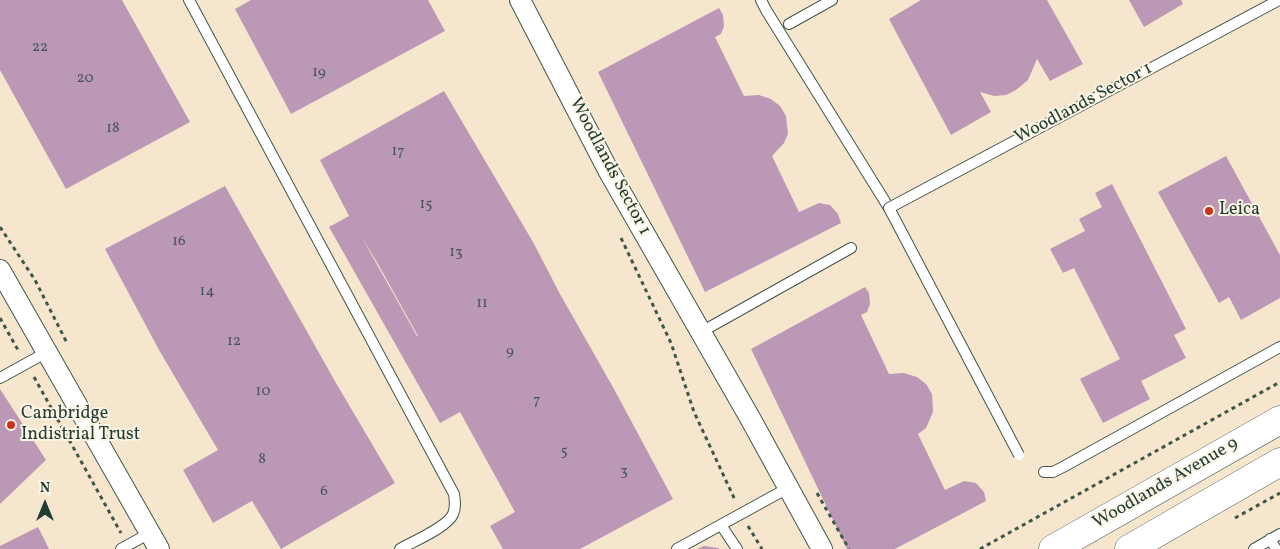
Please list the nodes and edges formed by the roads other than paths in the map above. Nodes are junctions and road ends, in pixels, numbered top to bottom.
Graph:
1 (189, 0) edge
2 (520, 0) edge
3 (761, 0) edge
4 (832, 0) edge
5 (1279, 0) edge
6 (789, 24) dead end
7 (889, 208) junction
8 (851, 248) dead end
9 (0, 270) edge
10 (701, 332) junction
11 (1280, 347) edge
12 (48, 352) junction
13 (0, 378) edge
14 (1280, 420) edge
15 (1019, 455) dead end
16 (1280, 462) edge
17 (1044, 472) dead end
18 (788, 488) junction
19 (721, 525) junction
20 (1280, 534) edge
21 (1270, 539) junction
22 (154, 541) edge
23 (124, 547) edge
24 (400, 549) edge
25 (677, 549) edge
26 (737, 549) edge
27 (822, 549) edge
28 (1053, 549) edge
29 (1128, 549) edge
30 (1254, 549) edge
31 (1276, 549) edge

1 - 24 lane
2 - 10 street, Woodlands Sector 1
3 - 7 lane
4 - 6 lane
5 - 7 lane, Woodlands Sector 1, bridge
7 - 15 lane, bridge
8 - 10 lane
9 - 12 street
10 - 18 street, Woodlands Sector 1
11 - 17 lane
12 - 13 lane
12 - 22 street
14 - 28 main road, Woodlands Avenue 9
16 - 29 main road
18 - 19 lane
18 - 27 street, Woodlands Sector 1
19 - 25 lane
19 - 26 lane
20 - 21 lane
21 - 30 lane
21 - 31 lane
22 - 23 lane

